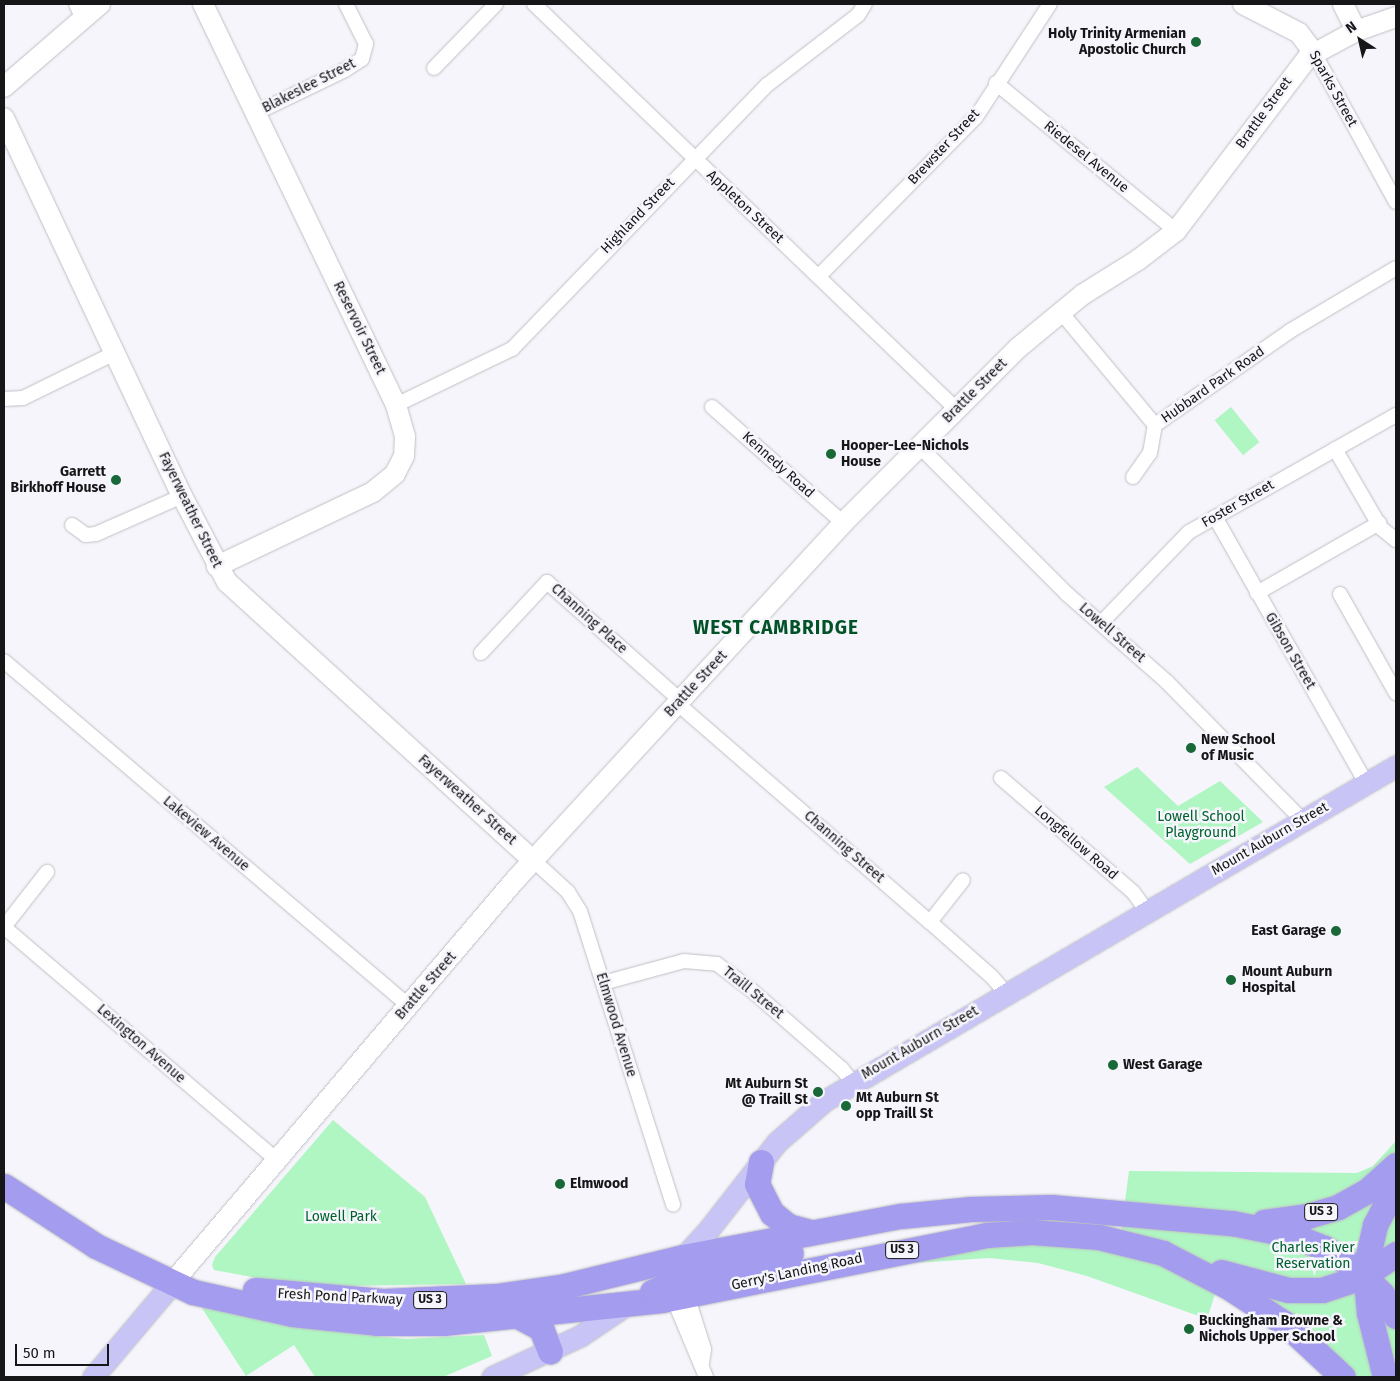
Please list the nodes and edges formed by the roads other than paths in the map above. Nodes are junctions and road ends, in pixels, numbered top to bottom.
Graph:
1 (100, 4) edge
2 (203, 4) edge
3 (346, 4) edge
4 (496, 4) edge
5 (534, 4) edge
6 (865, 4) edge
7 (1050, 4) edge
8 (1243, 4) edge
9 (1343, 4) edge
10 (79, 11) edge
11 (1396, 17) edge
12 (1356, 31) junction
13 (1314, 53) junction
14 (434, 68) dead end
15 (996, 83) junction
16 (4, 87) edge
17 (256, 114) junction
18 (4, 118) edge
19 (693, 158) junction
20 (1396, 202) edge
21 (1176, 231) junction
22 (1396, 268) edge
23 (819, 276) junction
24 (1060, 311) junction
25 (114, 353) junction
26 (4, 399) edge
27 (396, 405) junction
28 (712, 407) dead end
29 (956, 409) junction
30 (1396, 415) edge
31 (1155, 425) junction
32 (920, 447) junction
33 (1335, 448) junction
34 (1132, 477) dead end
35 (182, 496) junction
36 (1215, 517) junction
37 (1378, 522) junction
38 (843, 523) junction
39 (72, 525) dead end
40 (1396, 540) edge
41 (217, 566) junction
42 (1257, 593) junction
43 (1340, 594) dead end
44 (1102, 622) junction
45 (481, 653) dead end
46 (4, 661) edge
47 (1396, 693) edge
48 (679, 702) junction
49 (1396, 766) edge
50 (1001, 778) dead end
51 (1366, 783) junction
52 (1302, 820) junction
53 (533, 860) junction
54 (46, 872) dead end
55 (963, 880) dead end
56 (1147, 911) junction
57 (930, 922) junction
58 (4, 927) edge
59 (603, 983) junction
60 (1006, 993) junction
61 (409, 1006) junction
62 (853, 1083) junction
63 (278, 1161) junction
64 (761, 1162) junction
65 (1396, 1165) edge
66 (1396, 1185) edge
67 (4, 1186) edge
68 (673, 1206) dead end
69 (1016, 1207) junction
70 (1232, 1223) junction
71 (816, 1232) junction
72 (1396, 1254) edge
73 (683, 1257) junction
74 (1175, 1259) junction
75 (1365, 1276) junction
76 (173, 1282) junction
77 (680, 1297) junction
78 (629, 1304) junction
79 (518, 1316) junction
80 (1396, 1316) edge
81 (550, 1351) junction
82 (517, 1372) edge
83 (93, 1377) edge
84 (492, 1377) edge
85 (706, 1377) edge
86 (1343, 1377) edge
87 (1385, 1377) edge

1 - 10 street
2 - 17 street, Reservoir Street
3 - 17 street, Blakeslee Street
4 - 14 street
5 - 19 street, Appleton Street
6 - 19 street, Highland Street
7 - 15 street, Brewster Street
8 - 13 street, Sparks Street
9 - 12 street
10 - 16 street
11 - 12 street, Brattle Street
12 - 13 street, Brattle Street
13 - 20 street, Sparks Street
13 - 21 street, Brattle Street
15 - 21 street, Riedesel Avenue
15 - 23 street, Brewster Street
17 - 27 street, Reservoir Street
18 - 25 street, Fayerweather Street
19 - 23 street, Appleton Street
19 - 27 street, Highland Street
21 - 24 street, Brattle Street
22 - 31 street, Hubbard Park Road
23 - 29 street, Appleton Street
24 - 29 street, Brattle Street
24 - 31 street, Hubbard Park Road
25 - 26 street
25 - 35 street, Fayerweather Street
27 - 41 street, Reservoir Street
28 - 38 street, Kennedy Road
29 - 32 street, Brattle Street
30 - 33 street, Foster Street
31 - 34 street
32 - 38 street, Brattle Street
32 - 44 street, Lowell Street
33 - 36 street, Foster Street
33 - 37 street
35 - 39 street
35 - 41 street, Fayerweather Street
36 - 42 street, Gibson Street
36 - 44 street, Foster Street
37 - 40 street
37 - 42 street
38 - 48 street, Brattle Street
41 - 53 street, Fayerweather Street
42 - 51 street, Gibson Street
43 - 47 street
44 - 52 street, Lowell Street
45 - 48 street, Channing Place
46 - 61 street, Lakeview Avenue
48 - 53 street, Brattle Street
48 - 57 street, Channing Street
49 - 51 main road, Mount Auburn Street
50 - 56 street, Longfellow Road
51 - 52 main road, Mount Auburn Street
52 - 56 main road, Mount Auburn Street
53 - 59 street, Elmwood Avenue
53 - 61 street, Brattle Street
54 - 58 street
55 - 57 street
56 - 60 main road, Mount Auburn Street
57 - 60 street, Channing Street
58 - 63 street, Lexington Avenue
59 - 62 street, Traill Street
59 - 68 street, Elmwood Avenue
60 - 62 main road, Mount Auburn Street
61 - 63 street, Brattle Street
62 - 64 main road, Mount Auburn Street
63 - 76 street, Brattle Street
64 - 71 highway
64 - 73 main road, Mount Auburn Street
65 - 70 highway, US 3
66 - 75 highway
67 - 76 highway, Fresh Pond Parkway / US 3
69 - 70 highway, US 3
69 - 71 highway, US 3
69 - 78 highway
70 - 75 highway
71 - 73 highway, US 3
72 - 75 highway, US 3
73 - 76 highway, Fresh Pond Parkway / US 3
73 - 78 main road, Mount Auburn Street
74 - 75 highway, US 3
74 - 77 highway, Gerry's Landing Road / US 3
74 - 86 highway, Gerry's Landing Road
75 - 80 highway
75 - 87 highway
76 - 79 highway, Fresh Pond Parkway / US 3
76 - 83 main road, Brattle Street
77 - 78 highway, Gerry's Landing Road / US 3
77 - 85 street
78 - 79 highway, Fresh Pond Parkway / US 3
78 - 81 main road, Mount Auburn Street
79 - 81 highway
81 - 82 main road, Mount Auburn Street
82 - 84 main road, Mount Auburn Street

